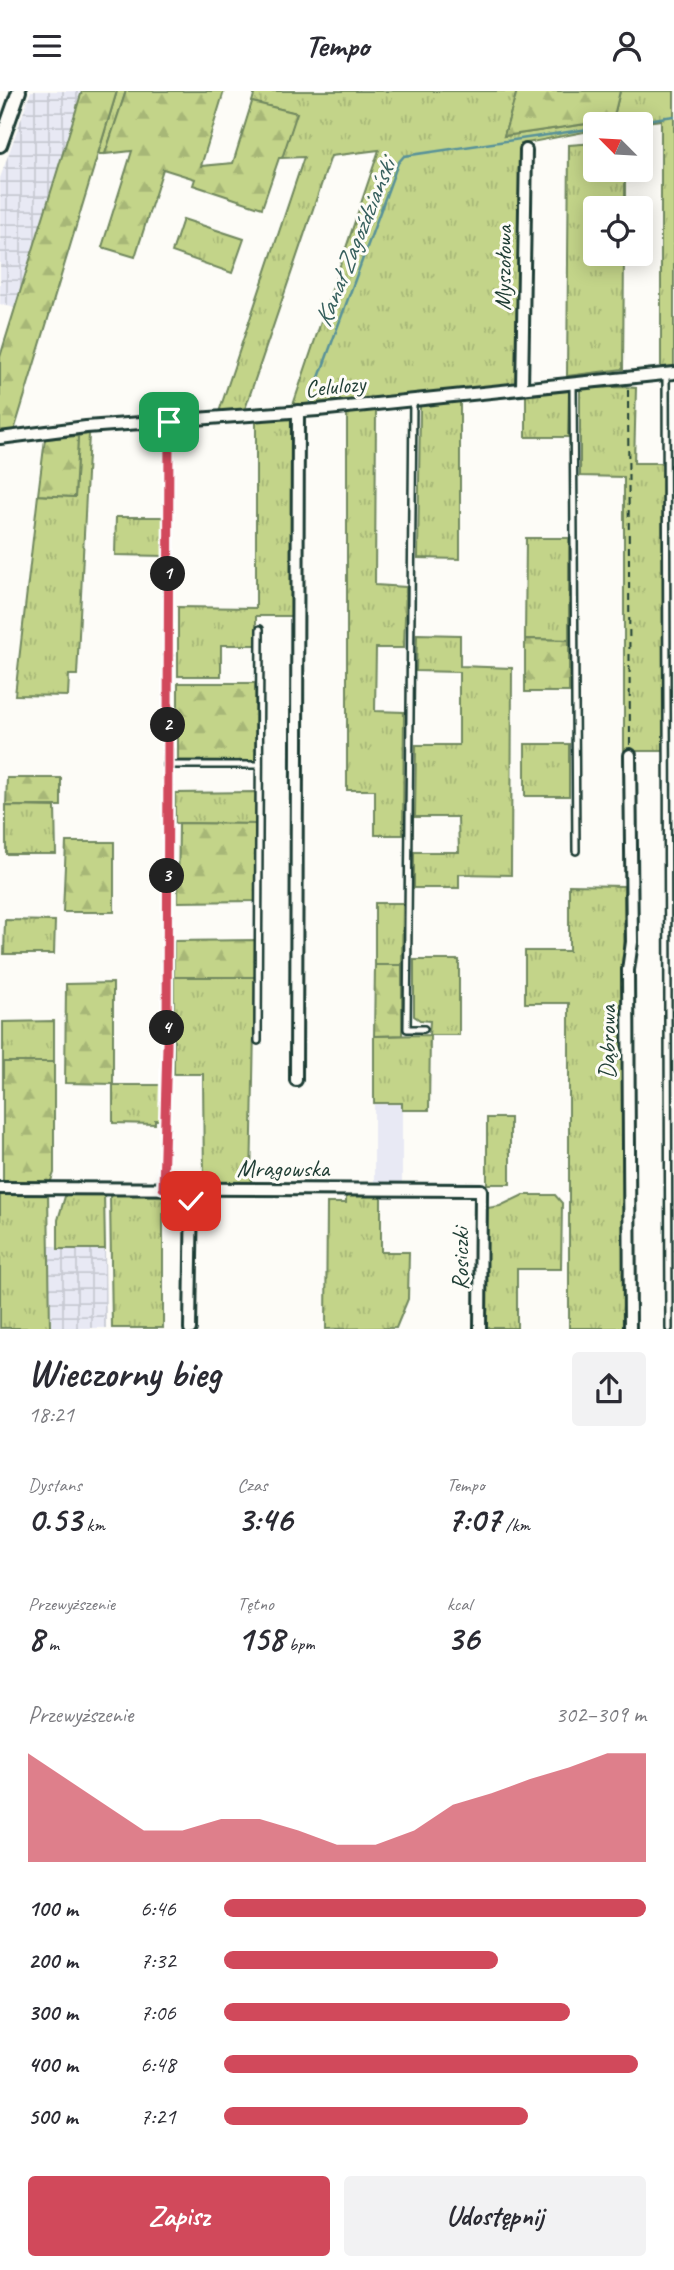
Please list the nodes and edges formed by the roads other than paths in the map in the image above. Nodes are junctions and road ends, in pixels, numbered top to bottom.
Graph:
1 (19, 91) edge
2 (0, 145) edge
3 (526, 149) dead end
4 (670, 373) edge
5 (573, 384) junction
6 (522, 388) junction
7 (413, 398) junction
8 (302, 410) junction
9 (169, 422) junction
10 (0, 438) edge
11 (260, 629) dead end
12 (630, 755) road end
13 (167, 765) junction
14 (259, 765) junction
15 (576, 851) dead end
16 (424, 1029) dead end
17 (258, 1041) dead end
18 (296, 1080) dead end
19 (0, 1188) edge
20 (163, 1188) junction
21 (192, 1188) junction
22 (481, 1190) joint
23 (190, 1328) edge
24 (481, 1328) edge
25 (630, 1328) edge
26 (669, 1328) edge

1 - 2 street
3 - 6 street, Myszołowa
4 - 5 street, Celulozy
4 - 26 lane
5 - 6 street, Celulozy
5 - 15 lane
6 - 7 street, Celulozy
7 - 8 street, Celulozy
7 - 16 lane
8 - 9 street, Celulozy
8 - 18 street
9 - 10 street, Celulozy
9 - 13 lane
11 - 14 lane
12 - 25 street, Dąbrowa
13 - 14 lane
13 - 20 lane
14 - 17 lane
19 - 20 street, Mrągowska
20 - 21 street, Mrągowska
21 - 22 street, Mrągowska
21 - 23 street
22 - 24 street, Rosiczki

